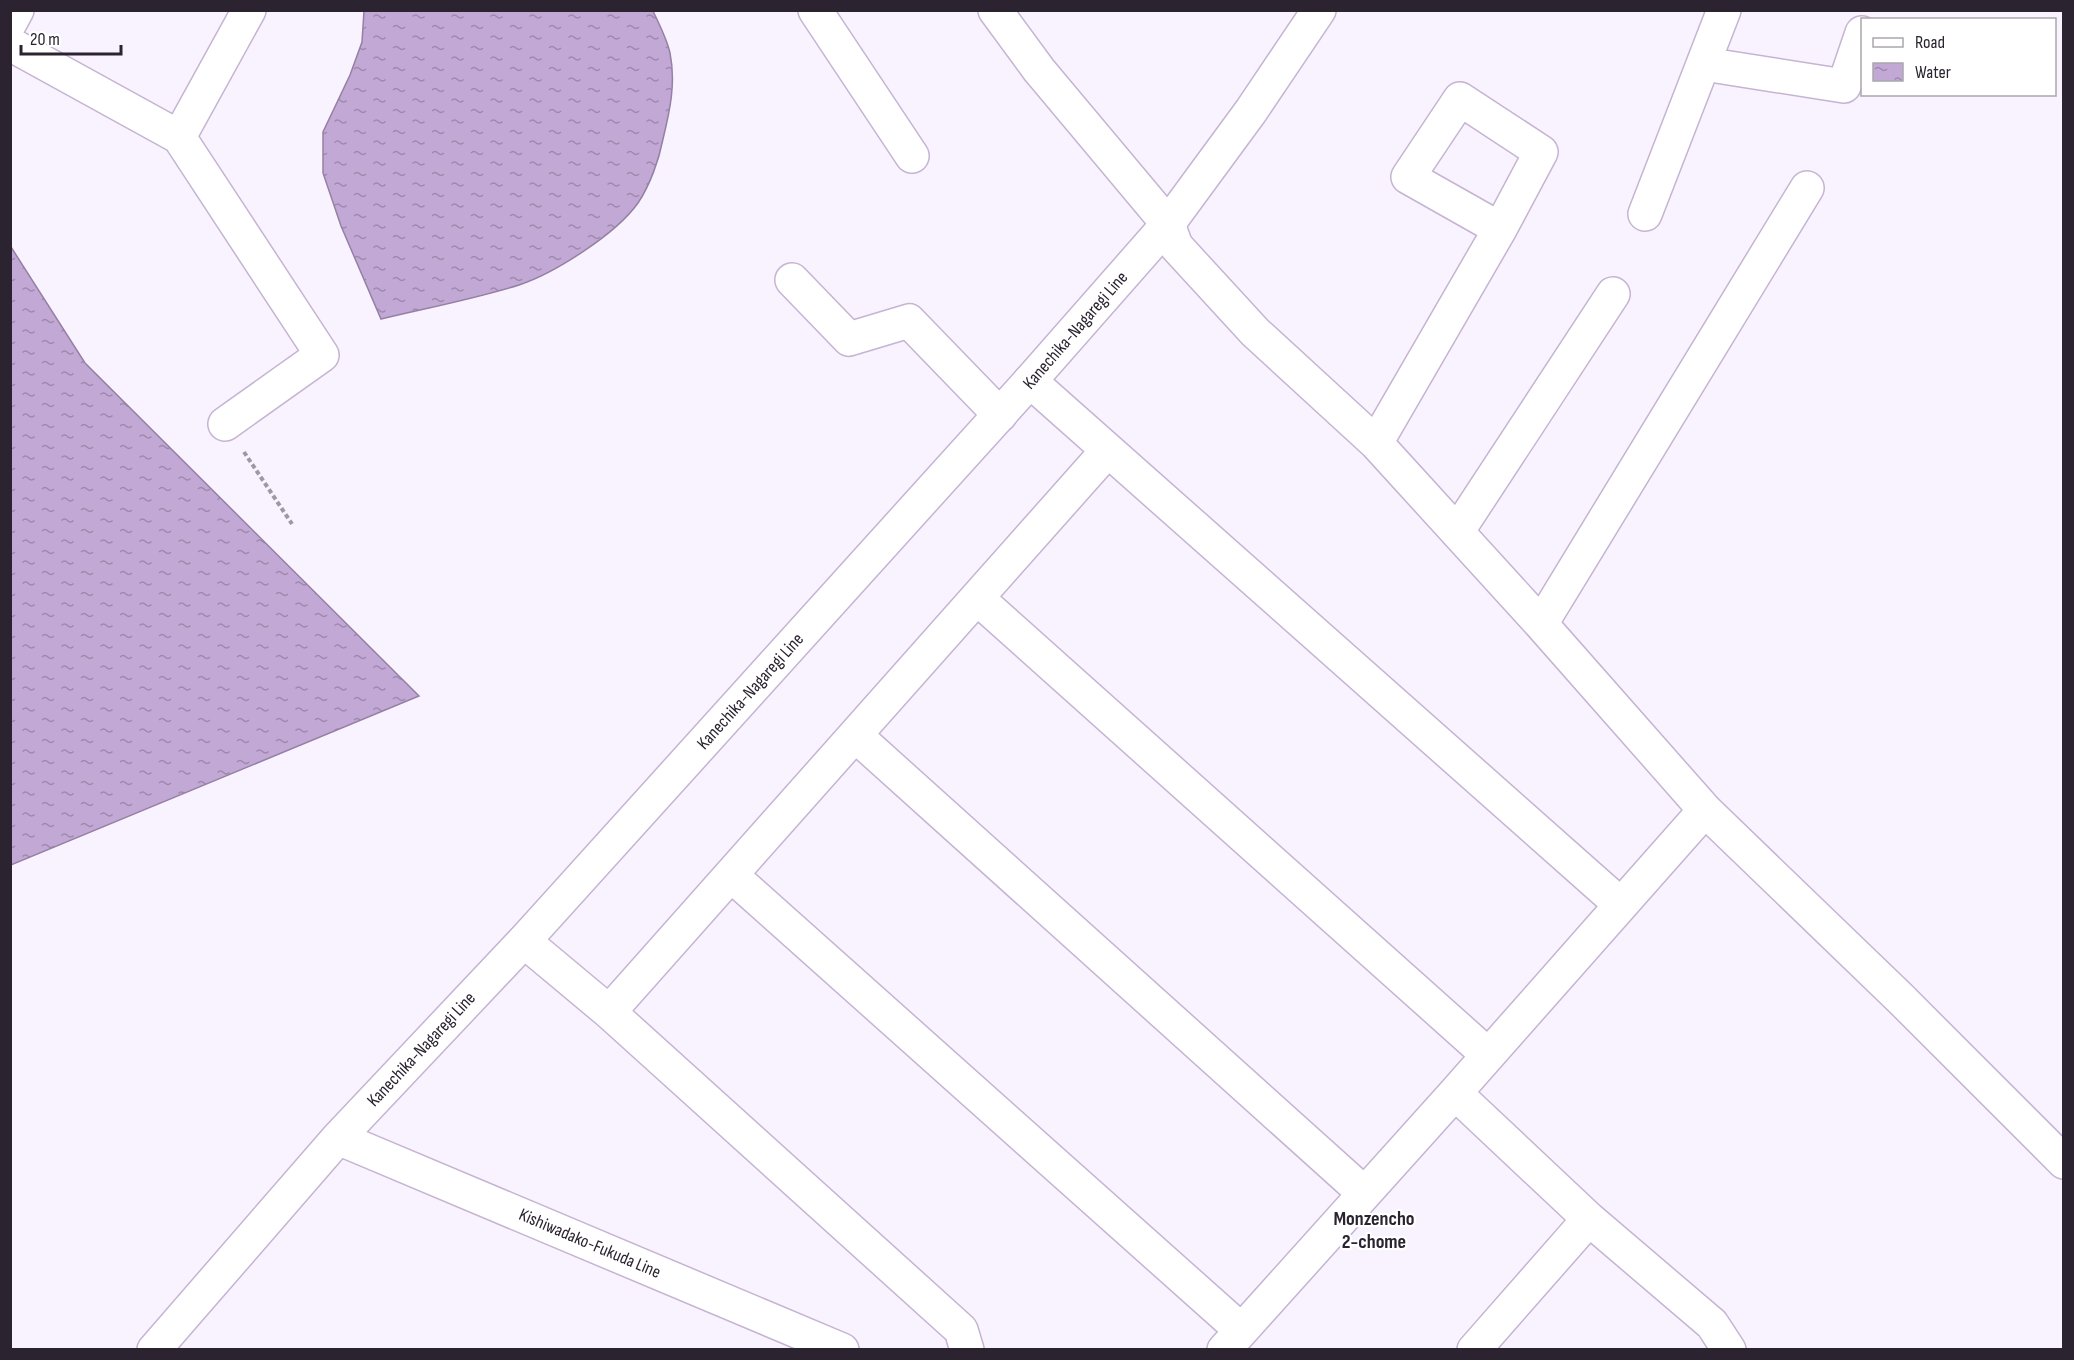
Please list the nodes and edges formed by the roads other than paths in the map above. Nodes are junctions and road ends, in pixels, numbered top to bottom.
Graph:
1 (17, 10) edge
2 (249, 10) edge
3 (815, 10) edge
4 (995, 10) edge
5 (1319, 10) edge
6 (1724, 10) edge
7 (10, 23) edge
8 (1861, 39) edge
9 (10, 44) edge
10 (1704, 64) junction
11 (179, 137) junction
12 (912, 156) dead end
13 (1807, 188) dead end
14 (1645, 214) dead end
15 (1168, 225) junction
16 (1500, 229) dead end
17 (792, 280) dead end
18 (1613, 294) dead end
19 (1030, 381) junction
20 (1000, 415) junction
21 (225, 424) road end
22 (1376, 444) junction
23 (1108, 450) junction
24 (1457, 532) junction
25 (977, 598) junction
26 (1541, 624) junction
27 (855, 735) junction
28 (1705, 810) junction
29 (731, 875) junction
30 (1621, 905) junction
31 (524, 940) junction
32 (609, 1012) junction
33 (1488, 1055) junction
34 (1455, 1093) junction
35 (338, 1138) junction
36 (2064, 1162) edge
37 (1364, 1193) junction
38 (1589, 1219) junction
39 (1232, 1340) edge
40 (1727, 1348) edge
41 (154, 1350) edge
42 (843, 1350) edge
43 (967, 1350) edge
44 (1474, 1350) edge

1 - 7 street
2 - 11 street
3 - 12 street
4 - 15 street
5 - 15 street, Kanechika-Nagaregi Line
6 - 10 street
8 - 10 street
9 - 11 street
10 - 14 street
11 - 21 street
13 - 26 street
15 - 19 street, Kanechika-Nagaregi Line
15 - 22 street
16 - 22 street
17 - 20 street
18 - 24 street
19 - 20 street, Kanechika-Nagaregi Line
19 - 23 street
20 - 31 street, Kanechika-Nagaregi Line
22 - 24 street
23 - 25 street
23 - 30 street
24 - 26 street
25 - 27 street
25 - 33 street
26 - 28 street
27 - 29 street
27 - 37 street
28 - 30 street
28 - 36 street
29 - 32 street
29 - 39 street
30 - 33 street
31 - 32 street
31 - 35 street, Kanechika-Nagaregi Line
32 - 43 street
33 - 34 street
34 - 37 street
34 - 38 street
35 - 41 street, Kanechika-Nagaregi Line
35 - 42 street, Kishiwadako-Fukuda Line
37 - 39 street
38 - 40 street
38 - 44 street

